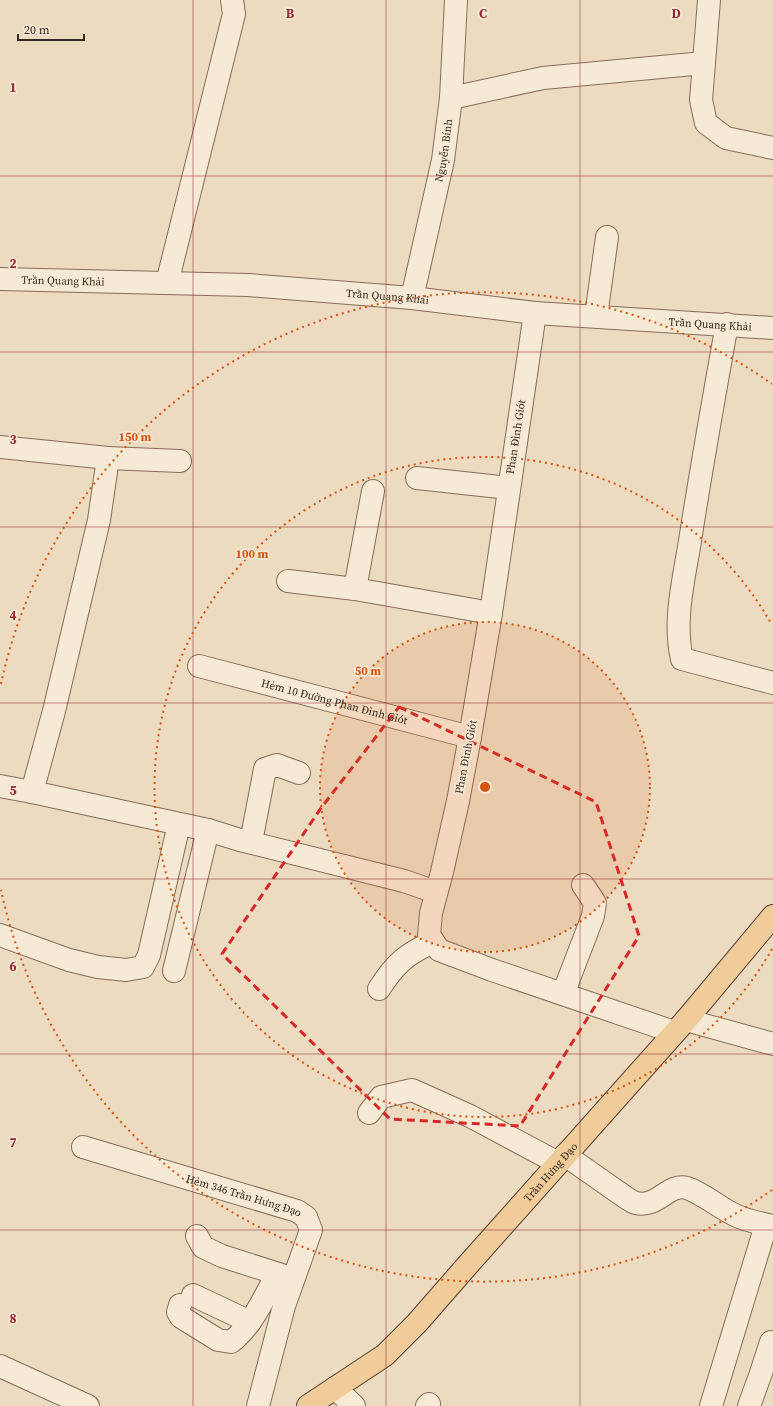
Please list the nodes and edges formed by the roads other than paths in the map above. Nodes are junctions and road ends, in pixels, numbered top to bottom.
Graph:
1 (232, 0) edge
2 (456, 0) edge
3 (709, 0) edge
4 (704, 63) junction
5 (451, 98) junction
6 (773, 148) edge
7 (607, 237) dead end
8 (0, 279) edge
9 (167, 284) junction
10 (412, 298) junction
11 (535, 313) junction
12 (596, 316) junction
13 (727, 324) junction
14 (773, 328) edge
15 (0, 447) edge
16 (108, 458) junction
17 (180, 461) dead end
18 (417, 478) dead end
19 (509, 488) junction
20 (373, 491) dead end
21 (288, 581) dead end
22 (354, 589) junction
23 (491, 613) junction
24 (200, 666) dead end
25 (773, 684) edge
26 (470, 737) junction
27 (299, 773) dead end
28 (0, 786) edge
29 (32, 792) junction
30 (179, 824) junction
31 (208, 830) junction
32 (251, 842) junction
33 (583, 885) dead end
34 (436, 892) junction
35 (773, 916) edge
36 (0, 935) edge
37 (433, 942) junction
38 (174, 971) dead end
39 (379, 989) dead end
40 (563, 994) junction
41 (680, 1026) junction
42 (773, 1044) edge
43 (369, 1113) dead end
44 (83, 1147) dead end
45 (561, 1159) junction
46 (769, 1225) edge
47 (197, 1236) dead end
48 (286, 1277) junction
49 (250, 1322) junction
50 (771, 1342) dead end
51 (0, 1366) edge
52 (335, 1388) junction
53 (88, 1406) edge
54 (258, 1406) edge
55 (308, 1406) edge
56 (354, 1406) edge
57 (711, 1406) edge
58 (749, 1406) edge

1 - 9 street
2 - 5 street, Nguyễn Bính
3 - 4 street
4 - 5 street
4 - 6 street
5 - 10 street, Nguyễn Bính
7 - 12 street
8 - 9 street, Trần Quang Khải
9 - 10 street, Trần Quang Khải
10 - 11 street, Trần Quang Khải
11 - 12 street, Trần Quang Khải
11 - 19 street, Phan Đình Giót
12 - 13 street, Trần Quang Khải
13 - 14 street, Trần Quang Khải
13 - 25 street
15 - 16 street
16 - 17 street
16 - 29 street
18 - 19 street
19 - 23 street, Phan Đình Giót
20 - 22 street
21 - 22 street
22 - 23 street
23 - 26 street, Phan Đình Giót
24 - 26 street, Hẻm 10 Đường Phan Đình Giót
26 - 34 street, Phan Đình Giót
27 - 32 street
28 - 29 street
29 - 30 street
30 - 31 street
30 - 36 street
31 - 32 street
31 - 38 street
32 - 34 street
33 - 40 street
34 - 37 street, Phan Đình Giót
35 - 41 main road, Trần Hưng Đạo
37 - 39 street
37 - 40 street
40 - 41 street
41 - 42 street
41 - 45 main road, Trần Hưng Đạo
43 - 45 street
44 - 48 street, Hẻm 346 Trần Hưng Đạo
45 - 46 street
45 - 52 main road, Trần Hưng Đạo
46 - 57 street
47 - 48 street
48 - 49 street
48 - 54 street, Hẻm 346 Trần Hưng Đạo
49 - 49 street
50 - 58 street
51 - 53 street
52 - 55 main road, Trần Hưng Đạo
52 - 56 street

